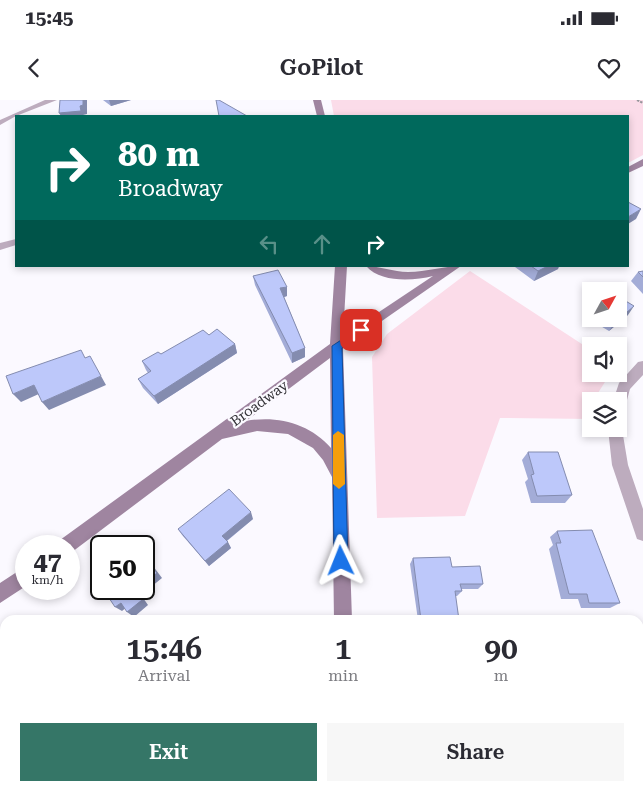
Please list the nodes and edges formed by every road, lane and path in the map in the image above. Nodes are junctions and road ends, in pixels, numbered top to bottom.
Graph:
1 (53, 100) edge
2 (317, 100) edge
3 (637, 100) edge
4 (643, 102) edge
5 (16, 115) edge
6 (321, 115) edge
7 (15, 116) edge
8 (0, 123) edge
9 (643, 162) edge
10 (629, 169) edge
11 (15, 242) edge
12 (0, 247) edge
13 (341, 267) edge
14 (373, 267) edge
15 (446, 267) edge
16 (455, 267) edge
17 (337, 346) junction
18 (643, 366) edge
19 (623, 392) edge
20 (616, 437) edge
21 (200, 446) junction
22 (339, 482) junction
23 (643, 532) edge
24 (80, 536) edge
25 (15, 583) edge
26 (0, 594) edge
27 (343, 615) edge

1 - 5 street
2 - 6 main road
3 - 4 path
7 - 8 street
9 - 10 main road
11 - 12 street
13 - 17 main road
14 - 15 main road
16 - 17 main road, Broadway
17 - 21 main road, Broadway
17 - 22 main road
18 - 19 street
20 - 23 street
21 - 22 main road
21 - 24 main road, Broadway
22 - 27 main road
25 - 26 main road

